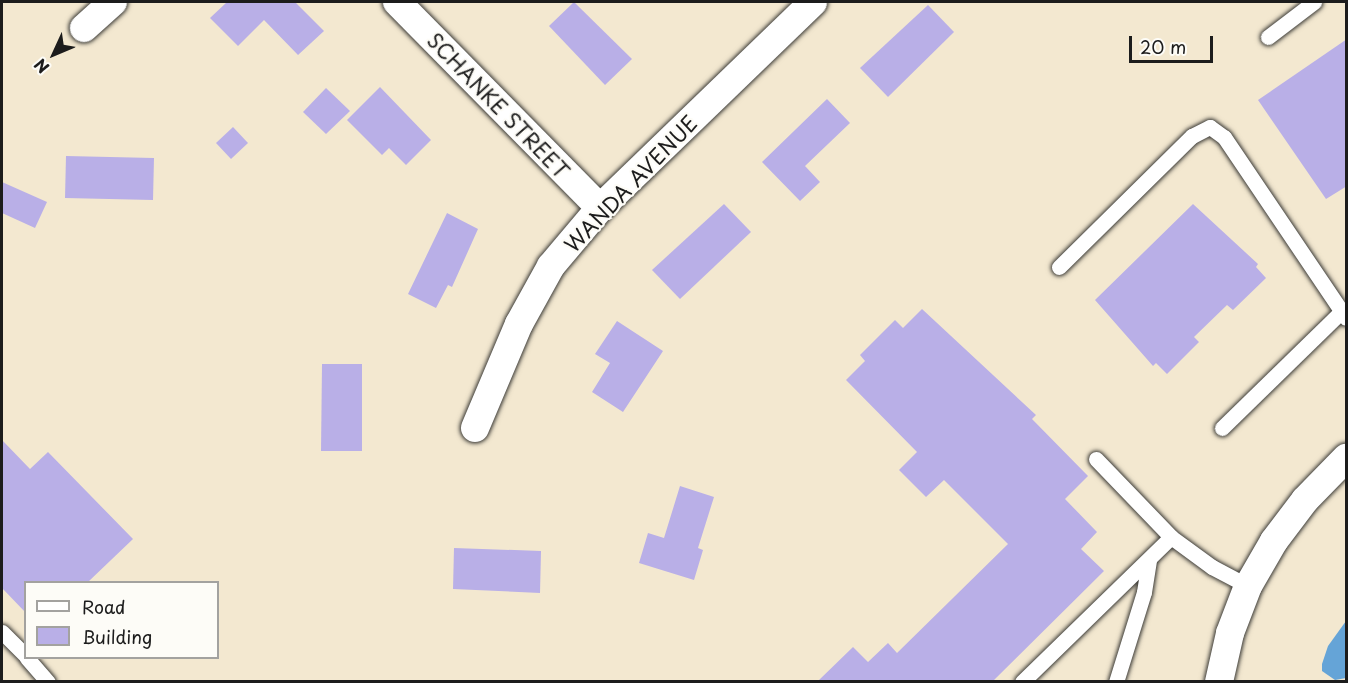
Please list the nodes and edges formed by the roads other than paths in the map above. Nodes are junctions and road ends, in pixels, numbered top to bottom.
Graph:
1 (114, 2) edge
2 (397, 2) edge
3 (813, 2) edge
4 (1314, 2) edge
5 (84, 28) dead end
6 (1268, 38) dead end
7 (600, 208) junction
8 (1059, 267) dead end
9 (1344, 315) edge
10 (475, 428) dead end
11 (1222, 428) dead end
12 (1347, 458) edge
13 (1096, 459) dead end
14 (1171, 537) junction
15 (1149, 559) junction
16 (1248, 586) junction
17 (2, 632) edge
18 (24, 655) edge
19 (28, 659) edge
20 (48, 681) edge
21 (1022, 681) edge
22 (1116, 681) edge
23 (1219, 681) edge

1 - 5 street
2 - 7 street, SCHANKE STREET
3 - 7 street, WANDA AVENUE
4 - 6 lane
7 - 10 street, WANDA AVENUE
8 - 9 lane
9 - 11 lane
12 - 16 street
13 - 14 lane
14 - 15 lane
14 - 16 lane
15 - 21 lane
15 - 22 lane
16 - 23 street
17 - 18 lane
19 - 20 lane

